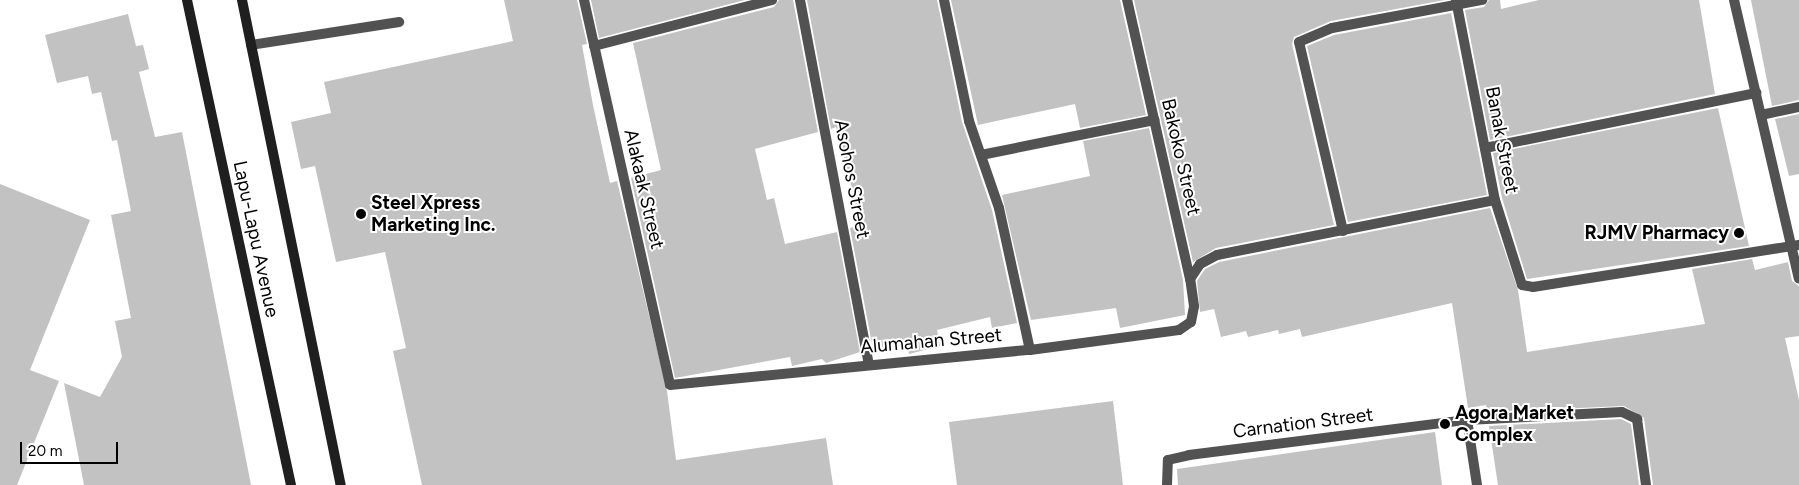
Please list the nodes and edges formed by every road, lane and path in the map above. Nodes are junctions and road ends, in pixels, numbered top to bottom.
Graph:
1 (187, 0) edge
2 (242, 0) edge
3 (584, 0) edge
4 (772, 0) edge
5 (800, 0) edge
6 (944, 0) edge
7 (1127, 0) edge
8 (1482, 0) edge
9 (1734, 0) edge
10 (1456, 2) edge
11 (399, 22) dead end
12 (251, 45) junction
13 (594, 46) junction
14 (1756, 93) junction
15 (1799, 107) edge
16 (1761, 115) junction
17 (1154, 120) junction
18 (1485, 148) junction
19 (981, 155) junction
20 (1495, 200) junction
21 (1343, 231) junction
22 (1795, 245) edge
23 (1190, 279) junction
24 (1799, 279) edge
25 (1191, 322) joint
26 (1030, 350) junction
27 (869, 364) junction
28 (670, 385) joint
29 (1467, 420) junction
30 (291, 485) edge
31 (341, 485) edge
32 (1167, 485) edge
33 (1477, 485) edge
34 (1646, 485) edge

1 - 30 main road, Lapu-Lapu Avenue
2 - 12 main road, Lapu-Lapu Avenue
3 - 13 street, Alakaak Street
4 - 13 street
5 - 27 street, Asohos Street
6 - 19 street
7 - 17 street, Bakoko Street
8 - 10 street
9 - 14 street
10 - 18 street, Banak Street
10 - 21 street
11 - 12 street
12 - 31 main road, Lapu-Lapu Avenue
13 - 28 street, Alakaak Street
14 - 16 street
14 - 18 street
15 - 16 street
16 - 22 street
17 - 19 street
17 - 23 street, Bakoko Street
18 - 20 street, Banak Street
19 - 26 street
20 - 21 street
20 - 22 street, Banak Street
21 - 23 street
22 - 24 street
23 - 25 street, Bakoko Street
25 - 26 street, Alumahan Street
26 - 27 street, Alumahan Street
27 - 28 street, Alumahan Street
29 - 32 street, Carnation Street
29 - 33 street
29 - 34 street

